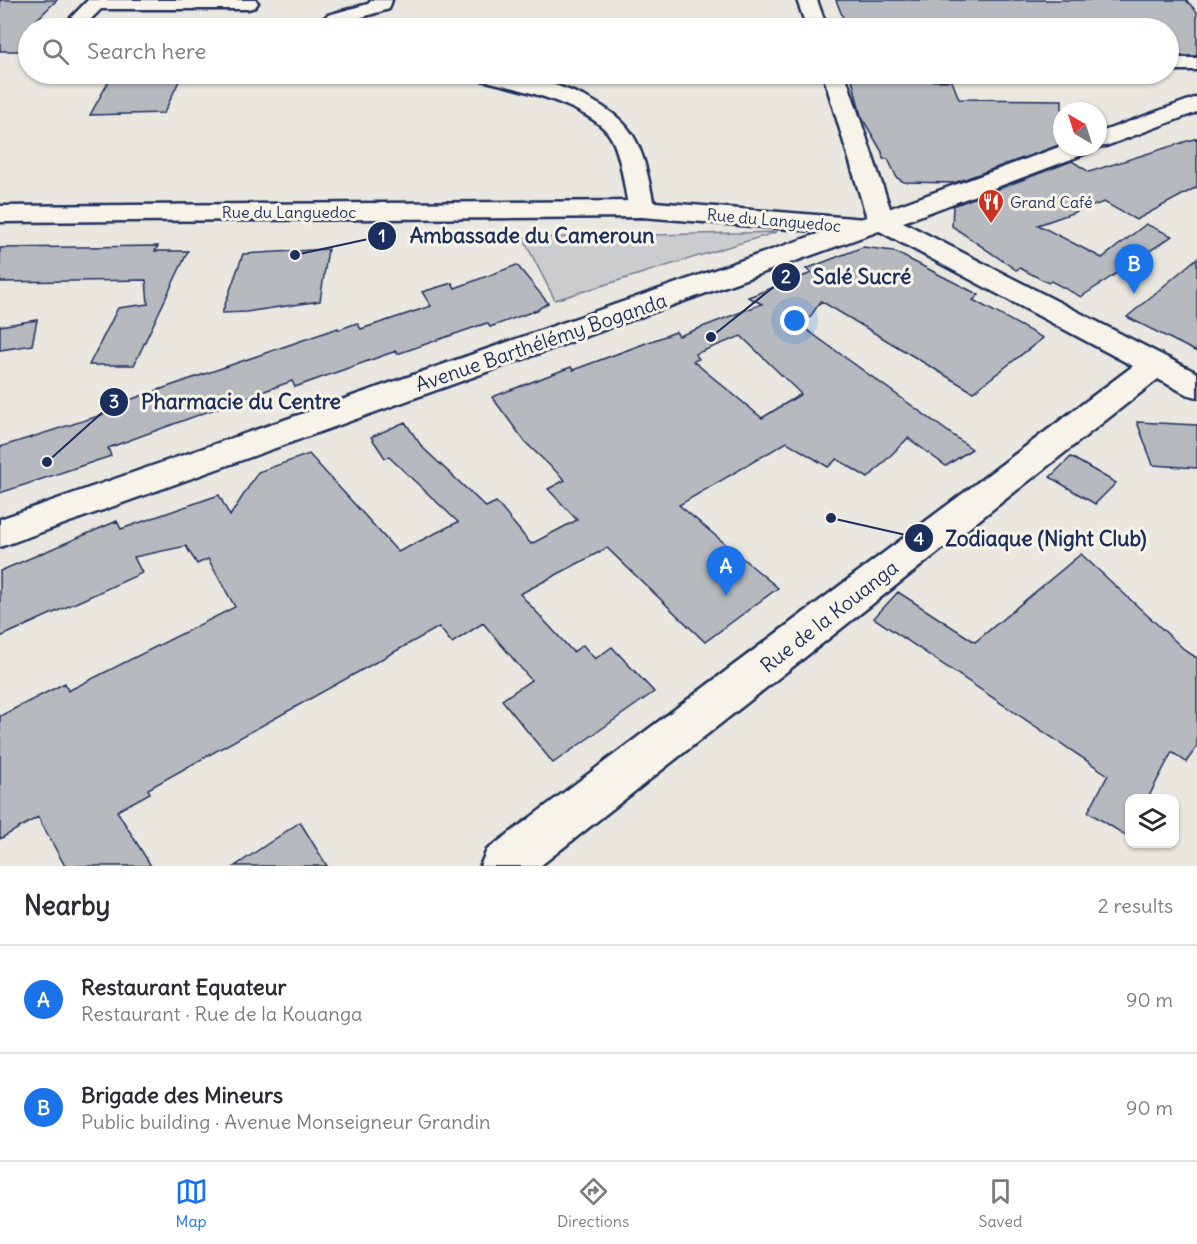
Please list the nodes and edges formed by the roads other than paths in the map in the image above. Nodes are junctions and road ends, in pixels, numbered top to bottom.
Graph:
1 (382, 0) edge
2 (807, 0) edge
3 (98, 1) edge
4 (246, 8) edge
5 (81, 18) edge
6 (342, 18) edge
7 (813, 18) edge
8 (1179, 64) edge
9 (1197, 64) edge
10 (521, 84) edge
11 (837, 84) edge
12 (1197, 104) edge
13 (1107, 138) edge
14 (1057, 156) edge
15 (642, 209) junction
16 (0, 214) edge
17 (873, 224) junction
18 (1155, 365) junction
19 (1197, 386) edge
20 (0, 533) edge
21 (503, 866) edge

1 - 6 street
2 - 7 street
3 - 4 street
3 - 5 street
8 - 9 street
10 - 15 street
11 - 17 street
12 - 13 street
14 - 17 street, Avenue Barthélémy Boganda
15 - 16 street, Rue du Languedoc
15 - 17 street, Rue du Languedoc
17 - 18 street
17 - 20 street, Avenue Barthélémy Boganda
18 - 19 street
18 - 21 street, Rue de la Kouanga

